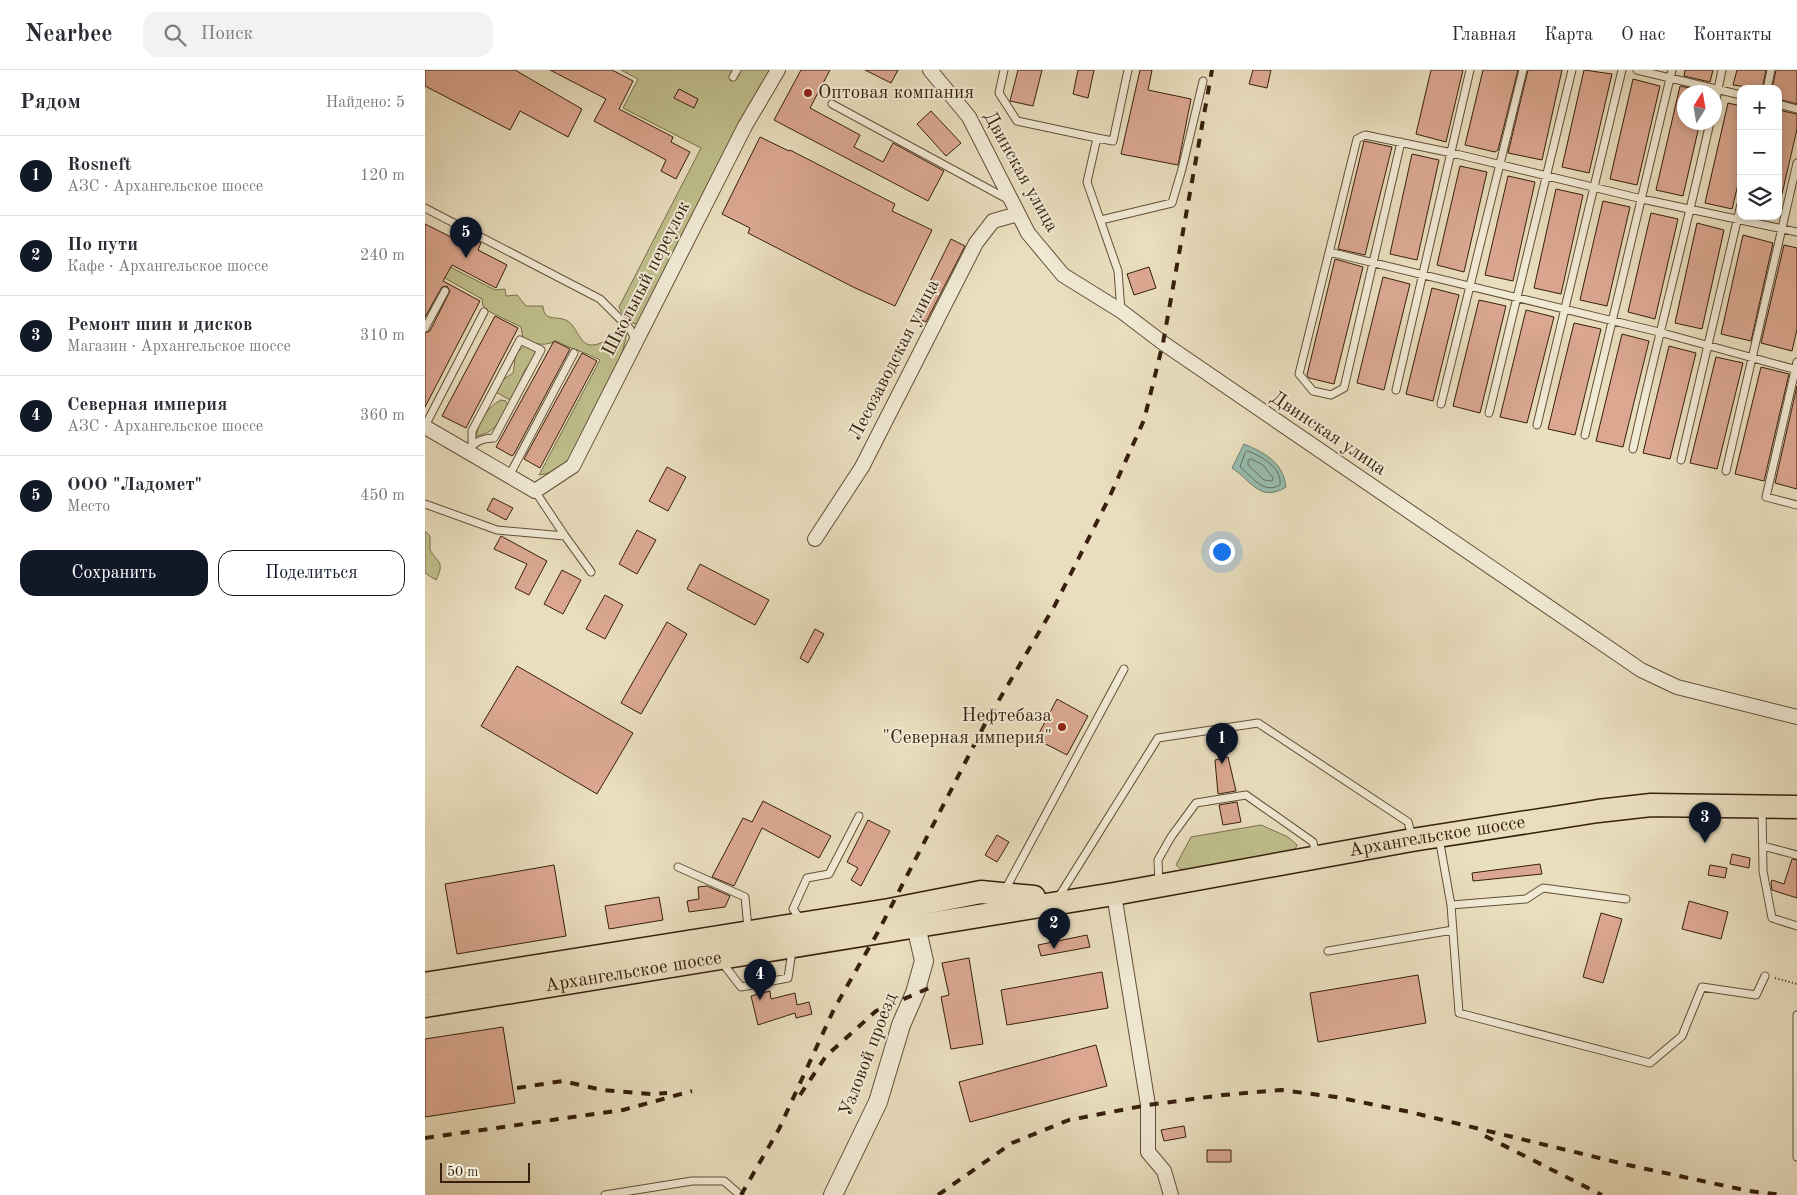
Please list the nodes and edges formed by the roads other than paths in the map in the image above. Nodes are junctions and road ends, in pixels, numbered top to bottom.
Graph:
1 (737, 70) edge
2 (778, 70) edge
3 (930, 70) edge
4 (1004, 70) edge
5 (1128, 70) edge
6 (1470, 70) edge
7 (1523, 70) edge
8 (1572, 70) edge
9 (1621, 70) edge
10 (1637, 70) edge
11 (1672, 70) edge
12 (1722, 70) edge
13 (1771, 70) edge
14 (733, 77) dead end
15 (1670, 78) junction
16 (1203, 81) dead end
17 (1701, 85) edge
18 (1719, 85) edge
19 (1768, 85) edge
20 (1722, 90) edge
21 (1737, 94) edge
22 (832, 104) dead end
23 (1782, 105) edge
24 (1797, 109) edge
25 (1708, 130) edge
26 (1097, 138) junction
27 (1401, 142) junction
28 (1452, 153) junction
29 (1797, 163) edge
30 (1501, 165) junction
31 (1545, 175) junction
32 (1594, 187) junction
33 (1642, 199) junction
34 (1011, 201) junction
35 (425, 208) edge
36 (1691, 208) junction
37 (1019, 214) junction
38 (1737, 218) joint
39 (1101, 220) junction
40 (1745, 220) edge
41 (1781, 229) junction
42 (1797, 232) edge
43 (1329, 252) junction
44 (1373, 262) junction
45 (1422, 274) junction
46 (1470, 286) junction
47 (445, 291) dead end
48 (1516, 297) junction
49 (1566, 310) junction
50 (1121, 311) junction
51 (484, 312) dead end
52 (1611, 320) junction
53 (425, 328) edge
54 (1659, 332) junction
55 (636, 341) junction
56 (1708, 346) junction
57 (574, 353) dead end
58 (1751, 357) junction
59 (1796, 367) edge
60 (1396, 390) dead end
61 (1441, 404) dead end
62 (1489, 413) dead end
63 (1537, 425) dead end
64 (425, 426) edge
65 (1585, 435) dead end
66 (469, 448) junction
67 (1633, 449) dead end
68 (1681, 460) dead end
69 (1726, 471) dead end
70 (509, 476) junction
71 (535, 491) junction
72 (425, 504) edge
73 (1797, 505) edge
74 (565, 536) junction
75 (815, 539) dead end
76 (591, 572) dead end
77 (1123, 669) dead end
78 (1797, 717) edge
79 (1761, 805) junction
80 (1797, 807) edge
81 (859, 816) dead end
82 (1439, 836) junction
83 (1412, 840) junction
84 (1763, 846) junction
85 (1797, 855) edge
86 (1317, 856) junction
87 (678, 867) dead end
88 (1159, 885) junction
89 (1114, 894) junction
90 (1069, 898) junction
91 (1626, 899) dead end
92 (997, 900) junction
93 (912, 904) junction
94 (1451, 905) junction
95 (916, 926) junction
96 (1797, 926) edge
97 (748, 929) dead end
98 (1453, 930) junction
99 (795, 931) junction
100 (716, 936) junction
101 (1328, 951) dead end
102 (720, 958) junction
103 (1765, 976) road end
104 (425, 984) edge
105 (425, 1006) edge
106 (1797, 1015) edge
107 (1797, 1157) edge
108 (605, 1195) edge
109 (741, 1195) edge
110 (833, 1195) edge
111 (1171, 1195) edge

1 - 14 lane
2 - 55 street, Школьный переулок
3 - 34 street, Двинская улица
4 - 26 lane
5 - 26 lane
6 - 28 lane
7 - 30 lane
8 - 31 lane
9 - 32 lane
10 - 15 lane
11 - 15 lane
12 - 18 lane
13 - 19 lane
15 - 17 lane
15 - 33 lane
16 - 39 lane
20 - 21 lane
22 - 34 lane
23 - 24 lane
25 - 36 lane
26 - 39 lane
27 - 28 lane
27 - 43 lane
27 - 44 lane
28 - 30 lane
28 - 45 lane
29 - 41 lane
30 - 31 lane
30 - 46 lane
31 - 32 lane
31 - 48 lane
32 - 33 lane
32 - 49 lane
33 - 36 lane
33 - 52 lane
34 - 37 street, Двинская улица
35 - 55 lane
36 - 38 lane
36 - 54 lane
37 - 50 street, Двинская улица
37 - 75 street, Лесозаводская улица
38 - 56 lane
39 - 50 lane
40 - 41 lane
41 - 42 lane
41 - 58 lane
43 - 44 lane
43 - 44 lane
44 - 45 lane
45 - 46 lane
45 - 60 lane
46 - 48 lane
46 - 61 lane
47 - 53 lane
48 - 49 lane
48 - 62 lane
49 - 52 lane
49 - 63 lane
50 - 78 street, Двинская улица
51 - 64 lane
52 - 54 lane
52 - 65 lane
54 - 56 lane
54 - 67 lane
55 - 71 street, Школьный переулок
56 - 58 lane
56 - 68 lane
57 - 70 lane
58 - 59 lane
58 - 69 lane
59 - 73 lane
64 - 66 street
66 - 66 lane
66 - 70 street
70 - 71 street
71 - 74 lane
72 - 74 lane
74 - 76 lane
77 - 92 lane
79 - 80 main road, Архангельское шоссе
79 - 82 main road, Архангельское шоссе
79 - 84 lane
81 - 99 lane
82 - 83 main road, Архангельское шоссе
82 - 94 lane
83 - 86 main road, Архангельское шоссе
83 - 90 lane
84 - 85 lane
84 - 96 lane
86 - 88 main road, Архангельское шоссе
86 - 88 lane
87 - 97 lane
88 - 89 main road, Архангельское шоссе
89 - 90 main road, Архангельское шоссе
89 - 111 street
90 - 92 main road, Архангельское шоссе
91 - 94 lane
92 - 93 main road, Архангельское шоссе
92 - 95 main road, Архангельское шоссе
93 - 95 main road
93 - 99 main road, Архангельское шоссе
94 - 98 lane
95 - 99 main road, Архангельское шоссе
95 - 110 street, Узловой проезд
98 - 101 lane
98 - 103 lane
99 - 100 main road, Архангельское шоссе
99 - 102 main road, Архангельское шоссе
99 - 102 lane
100 - 102 main road
100 - 104 main road, Архангельское шоссе
102 - 105 main road, Архангельское шоссе
106 - 107 lane
108 - 109 lane

